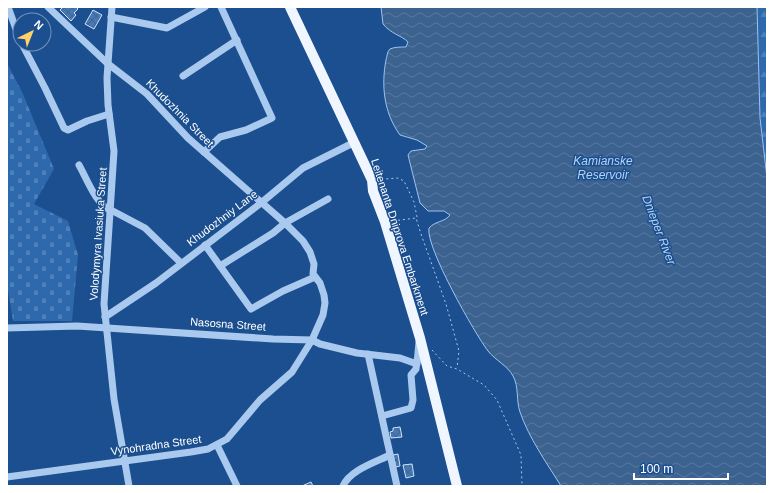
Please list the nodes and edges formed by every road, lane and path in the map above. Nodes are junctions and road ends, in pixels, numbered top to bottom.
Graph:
1 (8, 7) edge
2 (48, 7) edge
3 (112, 7) edge
4 (205, 7) edge
5 (221, 7) edge
6 (290, 7) edge
7 (111, 17) junction
8 (12, 18) edge
9 (237, 40) junction
10 (26, 52) edge
11 (107, 63) junction
12 (184, 76) dead end
13 (109, 114) junction
14 (355, 142) junction
15 (204, 152) junction
16 (79, 165) dead end
17 (367, 169) junction
18 (328, 199) dead end
19 (261, 203) junction
20 (111, 210) junction
21 (416, 218) junction
22 (385, 222) junction
23 (285, 223) junction
24 (205, 245) junction
25 (182, 263) junction
26 (220, 266) junction
27 (316, 276) junction
28 (105, 317) junction
29 (7, 328) edge
30 (106, 329) junction
31 (420, 338) junction
32 (312, 340) junction
33 (431, 349) dead end
34 (368, 354) junction
35 (457, 368) junction
36 (382, 416) junction
37 (217, 445) junction
38 (390, 455) junction
39 (125, 462) junction
40 (7, 477) edge
41 (129, 486) edge
42 (238, 486) edge
43 (343, 486) edge
44 (397, 486) edge
45 (457, 486) edge
46 (522, 486) edge

1 - 8 street
2 - 11 street, Khudozhnia Street
3 - 7 street, Volodymyra Ivasiuka Street
4 - 7 street
5 - 9 street
6 - 14 main road, Leitenanta Dniprova Embarkment
7 - 11 street, Volodymyra Ivasiuka Street
9 - 12 street
9 - 15 street
10 - 13 street
11 - 13 street, Volodymyra Ivasiuka Street
11 - 15 street, Khudozhnia Street
13 - 20 street, Volodymyra Ivasiuka Street
14 - 17 main road, Leitenanta Dniprova Embarkment
14 - 19 street, Khudozhniy Lane
15 - 19 street, Khudozhnia Street
16 - 20 street
17 - 21 path
17 - 22 main road, Leitenanta Dniprova Embarkment
18 - 23 street
19 - 23 street, Vynohradna Street
19 - 24 street, Khudozhniy Lane
20 - 25 street
20 - 28 street, Volodymyra Ivasiuka Street
21 - 22 path
21 - 35 path
22 - 31 main road, Leitenanta Dniprova Embarkment
23 - 26 street
23 - 27 street, Vynohradna Street
24 - 25 street, Khudozhniy Lane
24 - 26 street
25 - 28 street, Khudozhniy Lane
26 - 27 street
27 - 32 street, Vynohradna Street
28 - 30 street, Volodymyra Ivasiuka Street
29 - 30 street, Nasosna Street
30 - 32 street, Nasosna Street
30 - 39 street, Volodymyra Ivasiuka Street
31 - 34 street, Nasosna Street
31 - 36 street
31 - 45 main road, Leitenanta Dniprova Embarkment
32 - 34 street, Nasosna Street
32 - 37 street, Vynohradna Street
33 - 35 path
34 - 36 street
35 - 46 path
36 - 38 street
37 - 39 street, Vynohradna Street
37 - 42 street
38 - 43 street
38 - 44 street
39 - 40 street, Vynohradna Street
39 - 41 street, Volodymyra Ivasiuka Street

